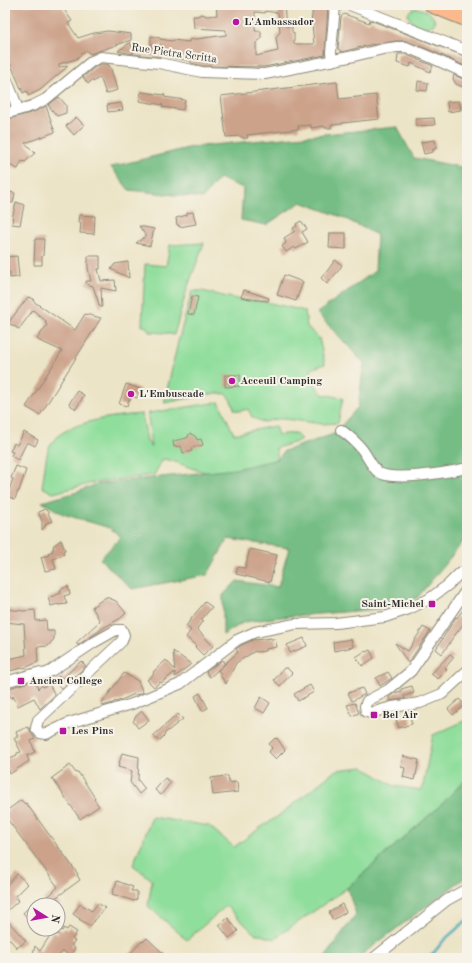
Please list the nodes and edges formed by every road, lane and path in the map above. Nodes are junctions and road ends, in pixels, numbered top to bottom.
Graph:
1 (334, 5) edge
2 (350, 5) edge
3 (432, 5) edge
4 (456, 5) edge
5 (467, 9) edge
6 (467, 19) edge
7 (467, 51) edge
8 (332, 61) junction
9 (467, 75) edge
10 (5, 76) edge
11 (18, 110) junction
12 (5, 114) edge
13 (341, 430) dead end
14 (467, 468) edge
15 (467, 573) edge
16 (467, 589) edge
17 (467, 671) edge
18 (5, 682) edge
19 (467, 889) edge
20 (374, 958) edge

1 - 8 street
2 - 7 street
3 - 6 main road
4 - 5 main road
8 - 9 street, Rue Pietra Scritta
8 - 11 street, Rue Pietra Scritta
10 - 11 street
11 - 12 street, Rue Pietra Scritta
13 - 14 street
15 - 18 street
16 - 17 street
19 - 20 street

